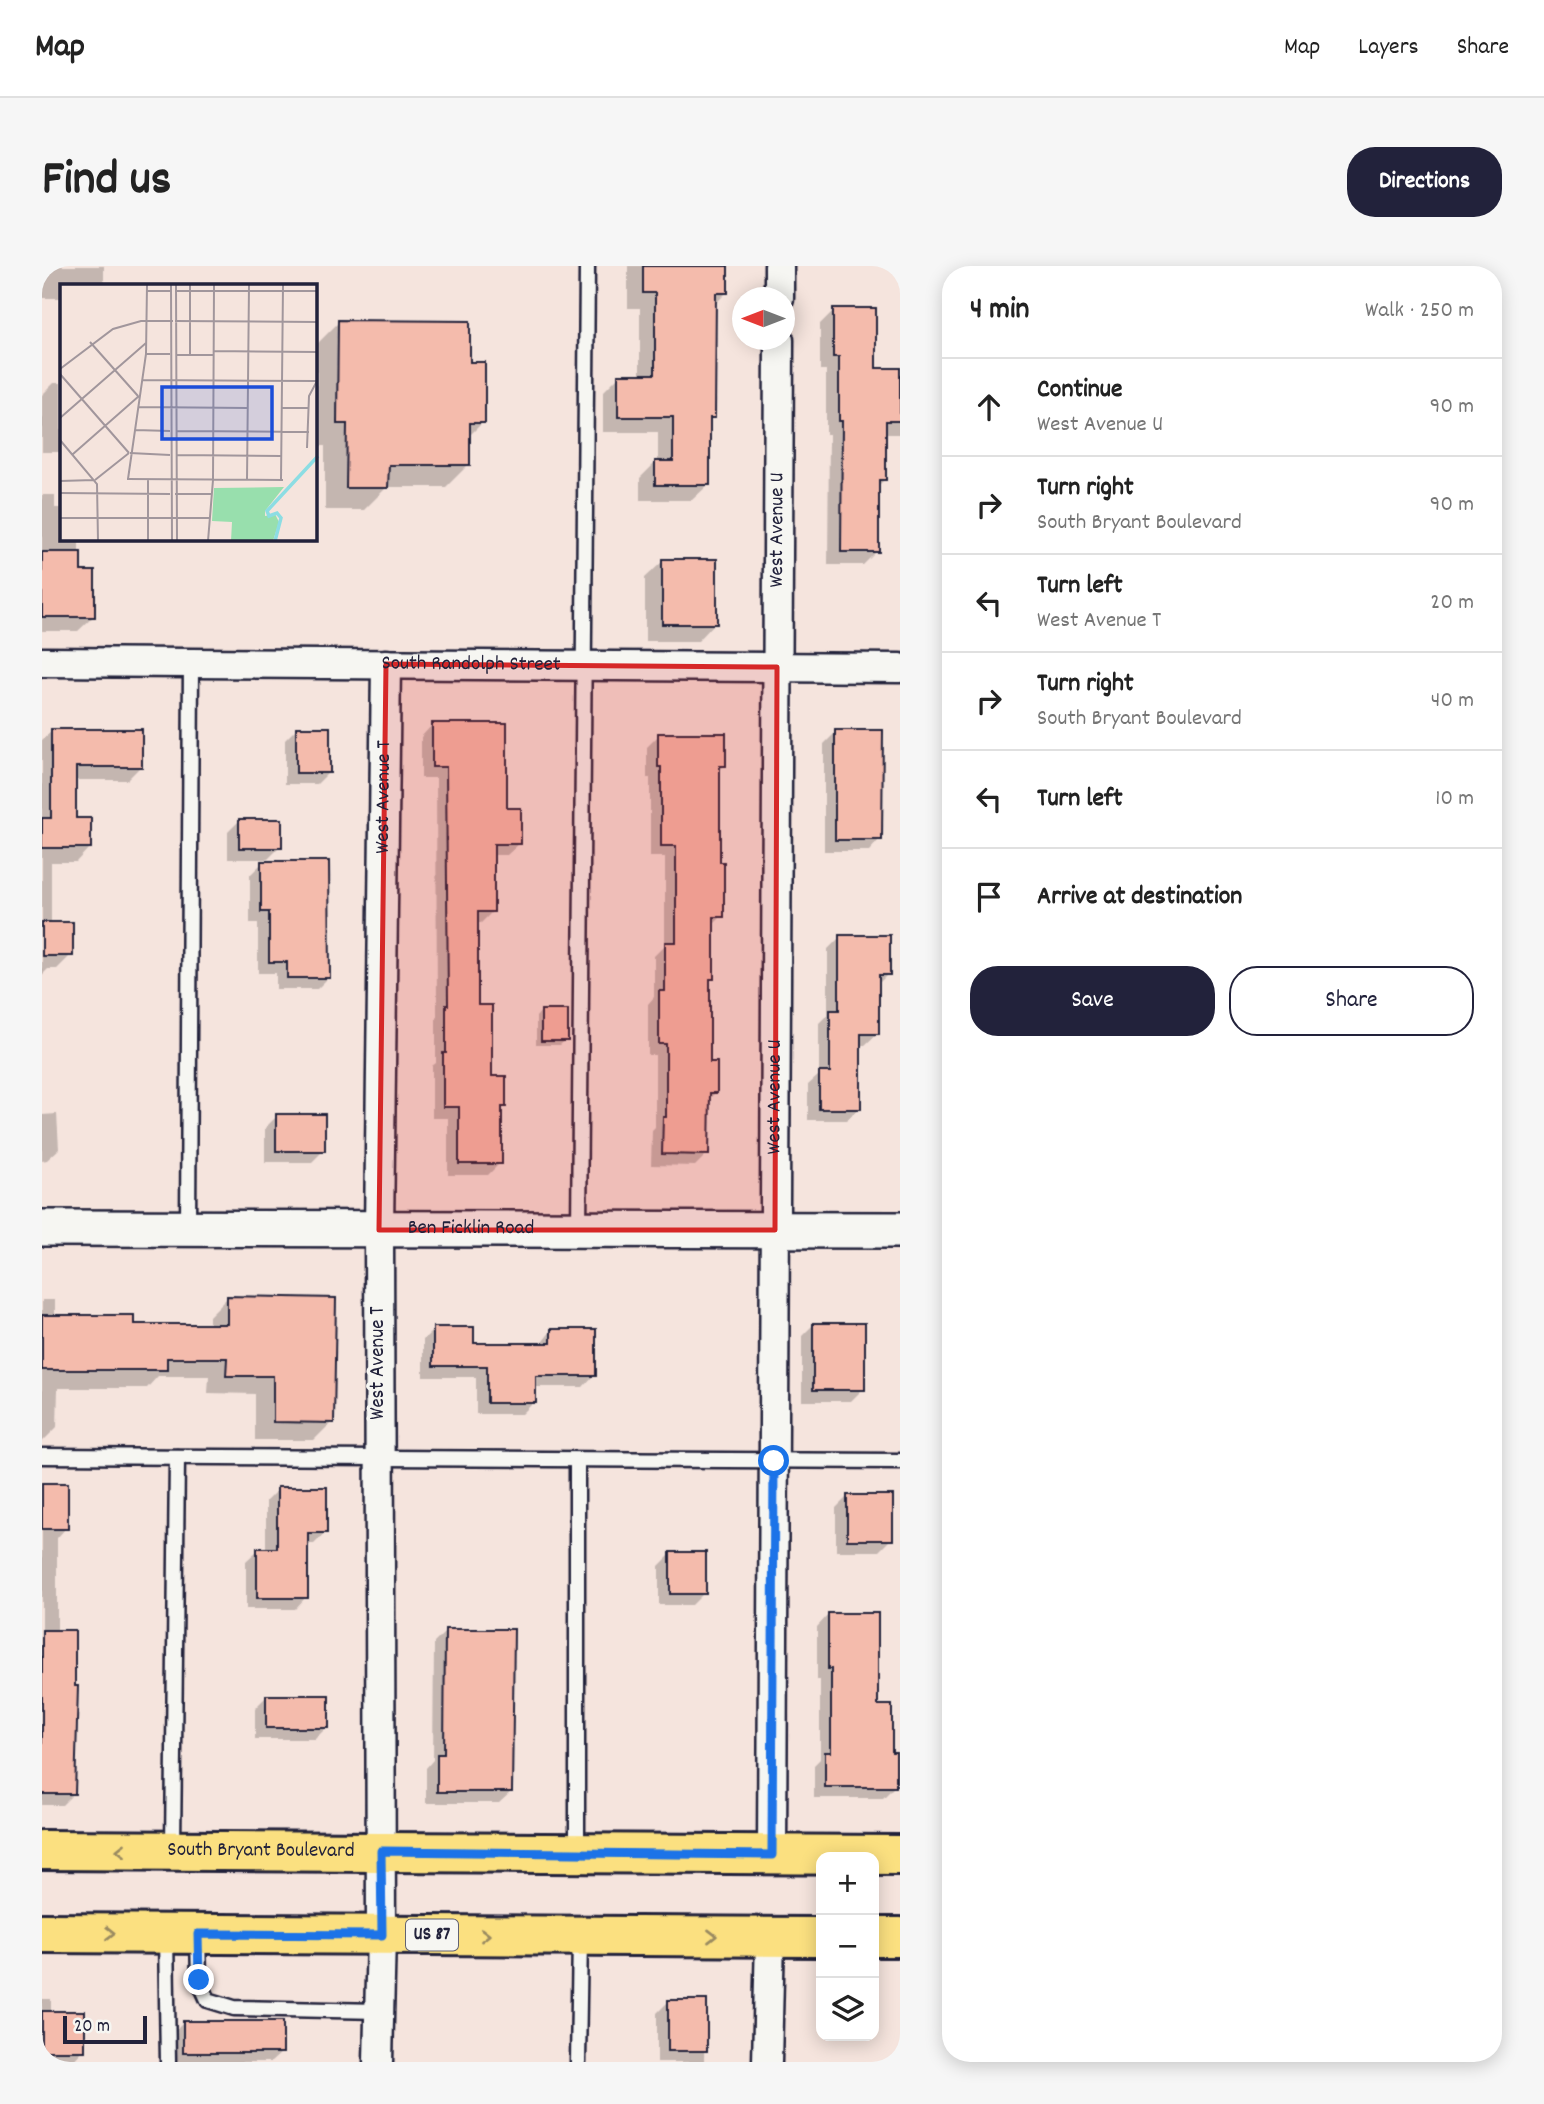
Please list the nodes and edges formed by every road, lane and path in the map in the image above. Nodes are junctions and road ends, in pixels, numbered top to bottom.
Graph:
1 (587, 266) edge
2 (779, 266) edge
3 (779, 287) edge
4 (779, 350) edge
5 (42, 663) edge
6 (191, 663) junction
7 (386, 664) junction
8 (584, 666) junction
9 (777, 667) junction
10 (900, 668) edge
11 (42, 1228) edge
12 (188, 1229) junction
13 (379, 1230) junction
14 (579, 1230) junction
15 (775, 1230) junction
16 (900, 1230) edge
17 (42, 1457) edge
18 (177, 1457) junction
19 (380, 1458) junction
20 (576, 1460) junction
21 (774, 1461) junction
22 (900, 1461) edge
23 (42, 1850) edge
24 (173, 1851) junction
25 (381, 1851) junction
26 (576, 1853) junction
27 (772, 1855) junction
28 (900, 1855) edge
29 (42, 1933) edge
30 (182, 1934) junction
31 (382, 1935) junction
32 (580, 1936) junction
33 (770, 1937) junction
34 (816, 1937) edge
35 (879, 1937) edge
36 (900, 1937) edge
37 (380, 2011) junction
38 (168, 2062) edge
39 (378, 2062) edge
40 (578, 2062) edge
41 (767, 2062) edge

1 - 8 lane
2 - 3 street
4 - 9 street, West Avenue U
5 - 6 street, South Randolph Street
6 - 7 street, South Randolph Street
6 - 12 lane
7 - 8 street, South Randolph Street
7 - 13 street, West Avenue T
8 - 9 street, South Randolph Street
8 - 14 lane
9 - 10 street, South Randolph Street
9 - 15 street, West Avenue U
11 - 12 street, Ben Ficklin Road
12 - 13 street, Ben Ficklin Road
13 - 14 street, Ben Ficklin Road
13 - 19 street, West Avenue T
14 - 15 street, Ben Ficklin Road
15 - 16 street, Ben Ficklin Road
15 - 21 street, West Avenue U
17 - 18 lane
18 - 19 lane
18 - 24 lane
19 - 20 lane
19 - 25 street, West Avenue T
20 - 21 lane
20 - 26 lane
21 - 22 lane
21 - 27 street, West Avenue U
24 -> 23 main road, South Bryant Boulevard
24 - 25 main road, South Bryant Boulevard
25 - 26 main road, South Bryant Boulevard
25 - 31 street, West Avenue T
26 - 27 main road, South Bryant Boulevard
27 - 28 main road, South Bryant Boulevard
29 -> 30 main road, US 87
30 - 31 main road, US 87
30 - 37 lane
30 - 38 lane
31 -> 32 main road, US 87
31 - 37 street, West Avenue T
32 -> 33 main road, US 87
32 - 40 lane
33 - 34 main road, US 87
33 - 41 street
35 - 36 main road
37 - 39 street, West Avenue T

